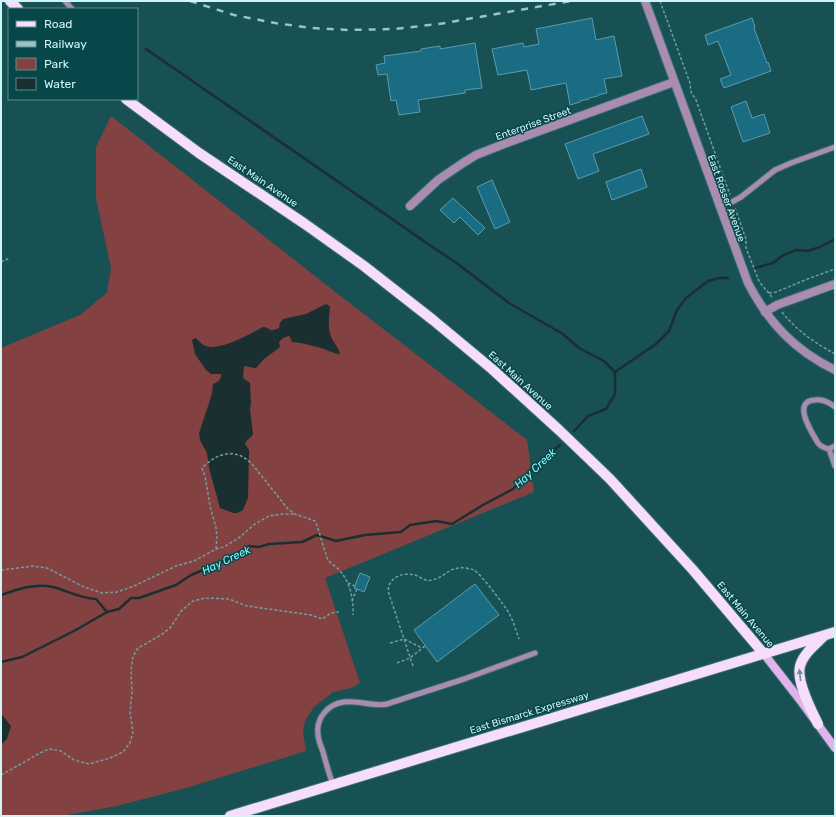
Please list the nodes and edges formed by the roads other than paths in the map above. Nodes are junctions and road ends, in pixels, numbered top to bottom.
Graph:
1 (645, 1) edge
2 (674, 82) junction
3 (127, 100) edge
4 (835, 147) edge
5 (410, 206) dead end
6 (720, 206) junction
7 (835, 284) edge
8 (765, 312) junction
9 (835, 370) edge
10 (835, 407) edge
11 (835, 446) edge
12 (829, 449) junction
13 (835, 466) edge
14 (835, 632) edge
15 (825, 635) junction
16 (535, 653) dead end
17 (764, 654) junction
18 (818, 724) junction
19 (835, 748) edge
20 (332, 785) junction
21 (230, 816) edge

1 - 2 street, East Rosser Avenue
2 - 5 street, Enterprise Street
2 - 6 street, East Rosser Avenue
3 - 17 main road, East Main Avenue
4 - 6 lane
6 - 8 street, East Rosser Avenue
7 - 8 street
8 - 9 street, East Rosser Avenue
10 - 12 lane
11 - 12 lane
12 - 13 lane
14 - 15 main road, East Bismarck Expressway
15 - 17 main road, East Bismarck Expressway
18 -> 15 main road
16 - 20 lane
17 - 18 main road, East Main Avenue
17 - 20 main road, East Bismarck Expressway
18 - 19 main road, East Main Avenue
20 - 21 main road, East Bismarck Expressway

